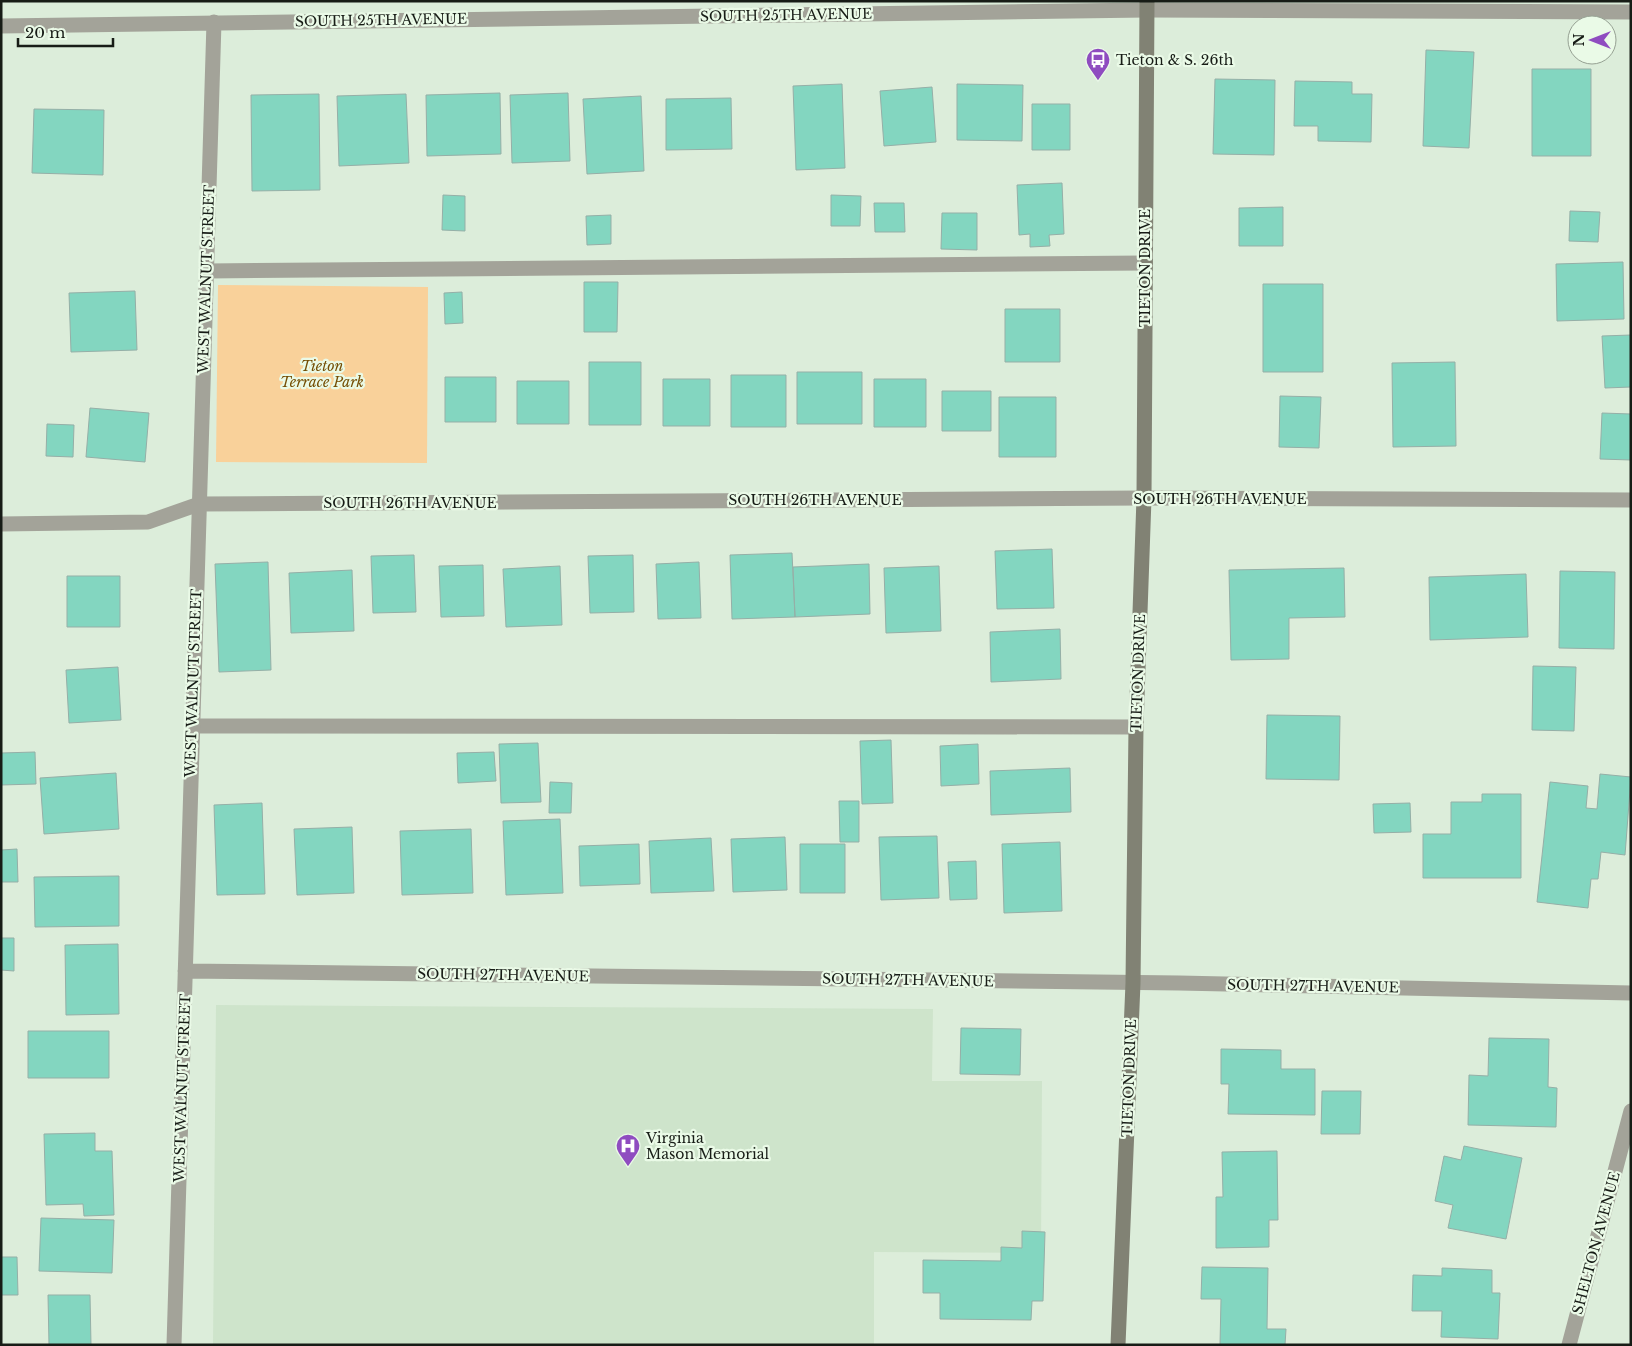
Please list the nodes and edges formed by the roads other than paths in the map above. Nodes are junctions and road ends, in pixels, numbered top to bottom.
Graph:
1 (1147, 6) edge
2 (1631, 12) edge
3 (214, 22) junction
4 (1, 26) edge
5 (1146, 263) junction
6 (207, 271) junction
7 (1144, 498) junction
8 (1631, 500) edge
9 (199, 504) junction
10 (1, 524) edge
11 (192, 726) junction
12 (1136, 727) junction
13 (185, 970) junction
14 (1133, 983) junction
15 (1631, 993) edge
16 (1631, 1111) edge
17 (174, 1345) edge
18 (1118, 1345) edge
19 (1569, 1345) edge

1 - 2 street, SOUTH 25TH AVENUE
1 - 3 street, SOUTH 25TH AVENUE
1 - 5 main road, TIETON DRIVE
3 - 4 street, SOUTH 25TH AVENUE
3 - 6 street, WEST WALNUT STREET
5 - 6 street
5 - 7 main road, TIETON DRIVE
6 - 9 street, WEST WALNUT STREET
7 - 8 street, SOUTH 26TH AVENUE
7 - 9 street, SOUTH 26TH AVENUE
7 - 12 main road, TIETON DRIVE
9 - 10 street, SOUTH 26TH AVENUE
9 - 11 street, WEST WALNUT STREET
11 - 12 street
11 - 13 street, WEST WALNUT STREET
12 - 14 main road, TIETON DRIVE
13 - 14 street, SOUTH 27TH AVENUE
13 - 17 street, WEST WALNUT STREET
14 - 15 street, SOUTH 27TH AVENUE
14 - 18 main road, TIETON DRIVE
16 - 19 street, SHELTON AVENUE

